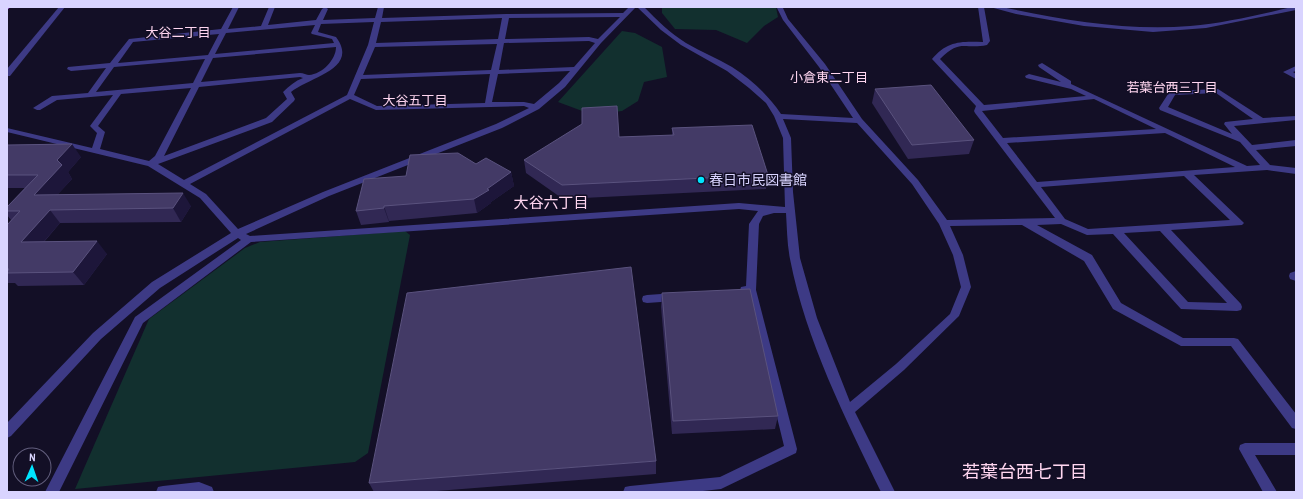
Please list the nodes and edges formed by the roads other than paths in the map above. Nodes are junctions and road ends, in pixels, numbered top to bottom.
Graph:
1 (62, 7) edge
2 (236, 7) edge
3 (272, 7) edge
4 (381, 7) edge
5 (553, 7) edge
6 (612, 7) edge
7 (633, 7) edge
8 (640, 7) edge
9 (782, 7) edge
10 (981, 7) edge
11 (993, 7) edge
12 (1296, 8) edge
13 (325, 9) dead end
14 (1020, 10) edge
15 (624, 14) junction
16 (612, 15) junction
17 (506, 16) junction
18 (553, 16) junction
19 (378, 20) junction
20 (320, 22) junction
21 (263, 28) junction
22 (223, 32) junction
23 (501, 41) junction
24 (599, 42) junction
25 (339, 44) junction
26 (372, 45) junction
27 (211, 56) junction
28 (111, 65) junction
29 (1042, 65) dead end
30 (1296, 68) edge
31 (71, 69) dead end
32 (576, 69) junction
33 (495, 71) junction
34 (7, 74) edge
35 (1029, 76) dead end
36 (309, 77) junction
37 (358, 77) junction
38 (1296, 77) edge
39 (196, 84) junction
40 (1074, 87) junction
41 (119, 92) junction
42 (90, 95) junction
43 (350, 96) junction
44 (1095, 97) junction
45 (488, 105) junction
46 (536, 107) junction
47 (37, 108) dead end
48 (982, 108) junction
49 (778, 116) junction
50 (1296, 118) edge
51 (859, 121) junction
52 (1260, 121) junction
53 (7, 130) edge
54 (1166, 131) junction
55 (1001, 141) junction
56 (1296, 143) edge
57 (1247, 145) junction
58 (96, 150) junction
59 (151, 164) junction
60 (1267, 167) junction
61 (1247, 169) junction
62 (1296, 171) edge
63 (1186, 173) junction
64 (185, 183) junction
65 (1034, 185) junction
66 (774, 210) junction
67 (790, 210) junction
68 (1062, 221) junction
69 (1024, 222) junction
70 (944, 223) junction
71 (1163, 228) junction
72 (1115, 230) junction
73 (237, 234) junction
74 (249, 239) junction
75 (751, 290) junction
76 (736, 291) edge
77 (684, 296) edge
78 (647, 299) dead end
79 (848, 411) junction
80 (1296, 424) edge
81 (7, 432) edge
82 (1296, 450) edge
83 (52, 492) edge
84 (163, 492) edge
85 (207, 492) edge
86 (630, 492) edge
87 (888, 492) edge
88 (1270, 492) edge

1 - 34 street
2 - 22 street
3 - 21 street
4 - 19 street
5 - 18 street
6 - 16 street
7 - 15 street
8 - 49 street
9 - 51 street
10 - 48 street
11 - 14 street
12 - 14 street
13 - 20 street
15 - 16 street
15 - 24 street
16 - 18 street
17 - 18 street
17 - 19 street
17 - 23 street
19 - 20 street
19 - 26 street
20 - 21 street
20 - 25 street
21 - 22 street
22 - 27 street
22 - 28 street
23 - 24 street
23 - 26 street
23 - 33 street
24 - 32 street
25 - 27 street
25 - 36 street
26 - 37 street
27 - 28 street
27 - 39 street
28 - 31 street
28 - 42 street
29 - 40 street
30 - 38 street
32 - 33 street
32 - 46 street
33 - 37 street
33 - 45 street
35 - 40 street
36 - 39 street
36 - 59 street
37 - 43 street
39 - 41 street
39 - 59 street
40 - 44 street
41 - 42 street
41 - 58 street
42 - 47 street
43 - 45 street
43 - 64 street
44 - 48 street
44 - 54 street
45 - 46 street
46 - 73 street
48 - 55 street
49 - 51 street
49 - 67 street
50 - 52 street
51 - 70 street
52 - 57 street
52 - 57 street
53 - 58 street
54 - 55 street
54 - 61 street
55 - 65 street
56 - 57 street
57 - 60 street
58 - 59 street
59 - 64 street
60 - 61 street
60 - 62 street
61 - 63 street
63 - 65 street
63 - 71 street
64 - 73 street
65 - 68 street
66 - 67 street
66 - 74 street
66 - 75 street
67 - 79 street
68 - 69 street
68 - 72 street
69 - 70 street
69 - 80 street
70 - 79 street
71 - 72 street
71 - 72 street
73 - 74 street
73 - 81 street
74 - 83 street
75 - 76 street
75 - 86 street
77 - 78 street
79 - 87 street
82 - 88 street
84 - 85 street

